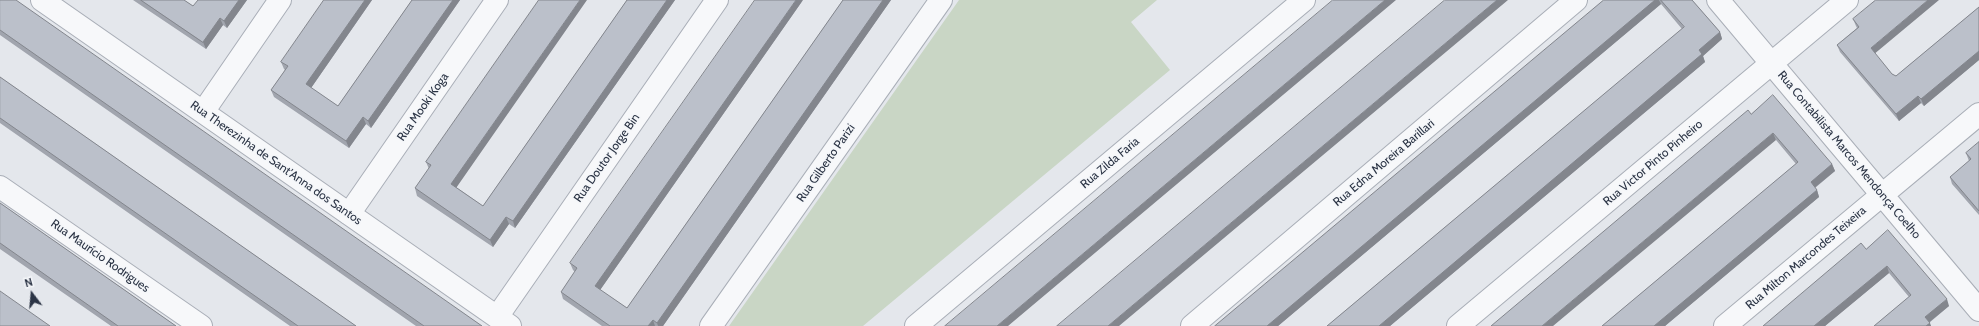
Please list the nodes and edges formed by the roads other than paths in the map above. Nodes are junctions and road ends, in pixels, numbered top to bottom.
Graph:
1 (42, 0) edge
2 (280, 0) edge
3 (497, 0) edge
4 (717, 0) edge
5 (940, 0) edge
6 (1304, 0) edge
7 (1576, 0) edge
8 (1718, 0) edge
9 (1847, 0) edge
10 (66, 6) edge
11 (1772, 64) junction
12 (203, 112) junction
13 (1979, 114) edge
14 (0, 187) edge
15 (1882, 195) junction
16 (349, 214) junction
17 (1979, 310) edge
18 (504, 321) edge
19 (201, 326) edge
20 (712, 326) edge
21 (916, 326) edge
22 (1192, 326) edge
23 (1458, 326) edge
24 (1725, 326) edge

1 - 10 street, Rua Therezinha de Sant'Anna dos Santos
2 - 12 street
3 - 16 street, Rua Mooki Koga
4 - 18 street, Rua Doutor Jorge Bin
5 - 20 street, Rua Gilberto Parizi
6 - 21 street, Rua Zilda Faria
7 - 22 street, Rua Edna Moreira Barillari
8 - 11 street, Rua Contabilista Marcos Mendonça Coelho
9 - 11 street, Rua Victor Pinto Pinheiro
10 - 12 street, Rua Therezinha de Sant'Anna dos Santos
11 - 15 street, Rua Contabilista Marcos Mendonça Coelho
11 - 23 street, Rua Victor Pinto Pinheiro
12 - 16 street, Rua Therezinha de Sant'Anna dos Santos
13 - 15 street, Rua Milton Marcondes Teixeira
14 - 19 street, Rua Maurício Rodrigues
15 - 17 street, Rua Contabilista Marcos Mendonça Coelho
15 - 24 street, Rua Milton Marcondes Teixeira
16 - 18 street, Rua Therezinha de Sant'Anna dos Santos

